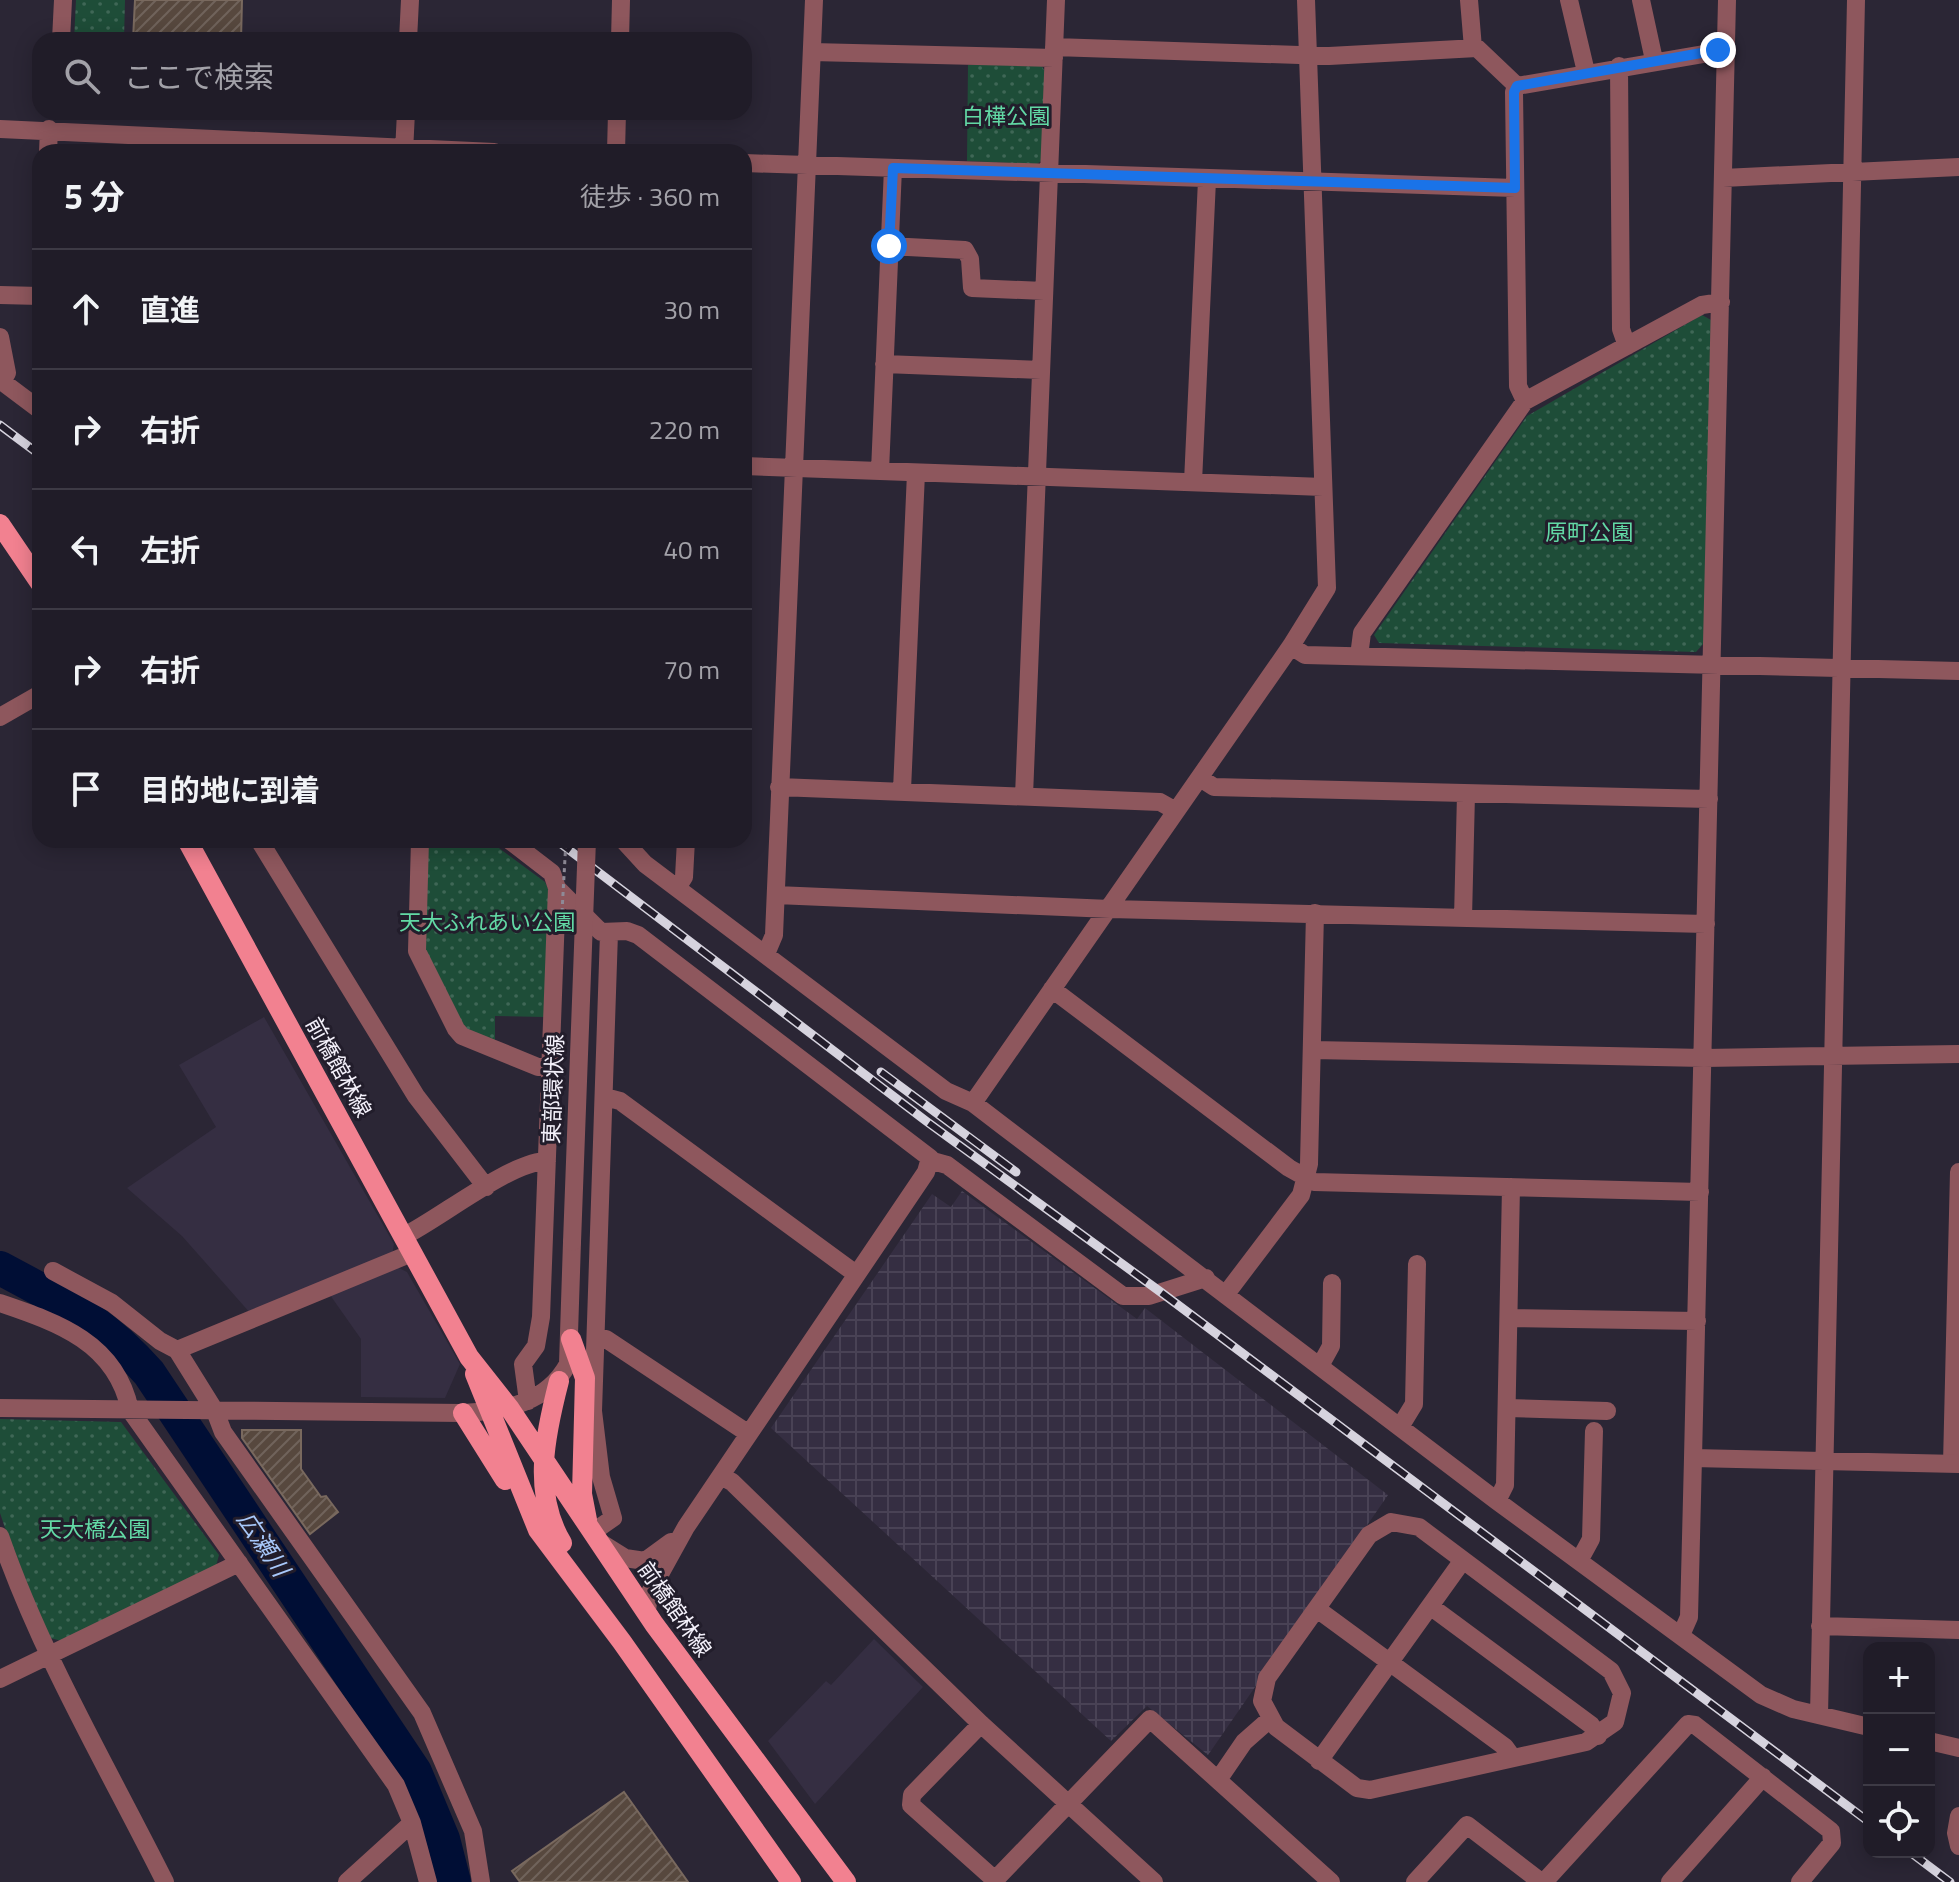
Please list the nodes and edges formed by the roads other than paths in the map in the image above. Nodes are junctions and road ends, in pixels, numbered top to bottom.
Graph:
1 (63, 0) edge
2 (410, 0) edge
3 (621, 0) edge
4 (814, 0) edge
5 (1056, 0) edge
6 (1306, 0) edge
7 (1469, 0) edge
8 (1569, 0) edge
9 (1641, 0) edge
10 (1727, 0) edge
11 (1856, 0) edge
12 (61, 32) edge
13 (408, 32) edge
14 (620, 32) edge
15 (1473, 48) junction
16 (1727, 50) junction
17 (812, 52) junction
18 (1054, 53) junction
19 (1308, 56) junction
20 (1654, 60) junction
21 (1619, 66) junction
22 (1586, 72) junction
23 (1517, 86) junction
24 (406, 120) edge
25 (617, 120) edge
26 (55, 123) edge
27 (0, 129) edge
28 (163, 143) edge
29 (50, 144) edge
30 (197, 144) edge
31 (404, 144) edge
32 (616, 144) edge
33 (752, 163) edge
34 (807, 166) junction
35 (1959, 167) edge
36 (893, 168) junction
37 (1852, 172) junction
38 (1052, 174) junction
39 (1723, 178) junction
40 (1207, 180) junction
41 (1312, 181) junction
42 (1515, 188) junction
43 (889, 246) junction
44 (1044, 291) junction
45 (0, 295) edge
46 (32, 296) edge
47 (1721, 302) junction
48 (0, 337) edge
49 (1627, 346) junction
50 (884, 364) junction
51 (1041, 370) junction
52 (1, 381) edge
53 (1525, 401) junction
54 (32, 404) edge
55 (752, 466) edge
56 (794, 467) junction
57 (880, 471) junction
58 (916, 473) junction
59 (1037, 477) junction
60 (1193, 482) junction
61 (1323, 487) junction
62 (0, 524) edge
63 (32, 571) edge
64 (1291, 646) junction
65 (1359, 656) junction
66 (1713, 665) junction
67 (1841, 667) junction
68 (1959, 671) edge
69 (32, 699) edge
70 (0, 717) edge
71 (1200, 778) junction
72 (779, 787) junction
73 (902, 790) junction
74 (1466, 794) junction
75 (1024, 796) junction
76 (1709, 799) junction
77 (1176, 811) junction
78 (191, 848) edge
79 (264, 848) edge
80 (420, 848) edge
81 (519, 848) edge
82 (587, 848) edge
83 (630, 848) edge
84 (686, 848) edge
85 (557, 888) junction
86 (677, 888) junction
87 (776, 895) junction
88 (1110, 909) junction
89 (1315, 913) junction
90 (1463, 918) junction
91 (1706, 924) junction
92 (609, 933) junction
93 (766, 954) junction
94 (1052, 989) junction
95 (1313, 1050) junction
96 (1959, 1054) edge
97 (1831, 1057) junction
98 (1704, 1058) junction
99 (551, 1067) junction
100 (605, 1097) junction
101 (973, 1103) junction
102 (929, 1160) junction
103 (547, 1161) junction
104 (1959, 1172) edge
105 (1307, 1179) junction
106 (486, 1187) junction
107 (1511, 1187) junction
108 (1700, 1192) junction
109 (1958, 1227) edge
110 (408, 1245) junction
111 (1417, 1264) dead end
112 (53, 1271) dead end
113 (856, 1274) junction
114 (1206, 1278) junction
115 (1332, 1283) dead end
116 (1226, 1294) junction
117 (0, 1303) edge
118 (1509, 1318) junction
119 (1697, 1321) junction
120 (596, 1337) junction
121 (571, 1339) junction
122 (177, 1350) junction
123 (471, 1359) junction
124 (1320, 1366) junction
125 (559, 1381) junction
126 (519, 1405) junction
127 (0, 1408) edge
128 (1507, 1408) junction
129 (139, 1410) junction
130 (207, 1411) junction
131 (1607, 1411) dead end
132 (489, 1412) junction
133 (463, 1413) junction
134 (1400, 1427) junction
135 (1594, 1431) dead end
136 (749, 1434) junction
137 (1693, 1458) junction
138 (1824, 1461) junction
139 (545, 1462) junction
140 (1956, 1464) edge
141 (721, 1476) junction
142 (1497, 1501) junction
143 (686, 1527) junction
144 (538, 1530) junction
145 (594, 1533) junction
146 (0, 1536) edge
147 (1463, 1560) junction
148 (1579, 1561) junction
149 (239, 1563) junction
150 (1430, 1606) junction
151 (1317, 1609) junction
152 (654, 1624) junction
153 (1820, 1626) junction
154 (1959, 1630) edge
155 (1681, 1635) junction
156 (622, 1642) junction
157 (49, 1656) junction
158 (1389, 1662) junction
159 (0, 1679) edge
160 (1819, 1715) junction
161 (1269, 1720) junction
162 (981, 1724) junction
163 (1863, 1726) edge
164 (1598, 1736) junction
165 (1935, 1742) edge
166 (1959, 1748) edge
167 (1513, 1758) junction
168 (1319, 1761) junction
169 (1763, 1777) junction
170 (1218, 1780) junction
171 (1069, 1804) junction
172 (1959, 1816) edge
173 (412, 1823) junction
174 (1959, 1846) edge
175 (159, 1880) edge
176 (994, 1881) edge
177 (347, 1882) edge
178 (428, 1882) edge
179 (481, 1882) edge
180 (791, 1882) edge
181 (846, 1882) edge
182 (1154, 1882) edge
183 (1331, 1882) edge
184 (1415, 1882) edge
185 (1542, 1882) edge
186 (1670, 1882) edge
187 (1800, 1882) edge

1 - 12 street
2 - 13 street
3 - 14 street
4 - 17 street
5 - 18 street
6 - 19 street
7 - 15 street
8 - 22 street
9 - 20 street
10 - 16 street
11 - 37 street
15 - 19 street
15 - 23 street
16 - 20 street
16 - 39 street
17 - 18 street
17 - 34 street
18 - 19 street
18 - 38 street
19 - 41 street
20 - 21 street
21 - 22 street
21 - 49 street
22 - 23 street
23 - 42 street
24 - 31 street
25 - 32 street
26 - 27 street
26 - 28 street
26 - 29 street
28 - 30 street
33 - 34 street
34 - 36 street
34 - 56 street
35 - 37 street
36 - 38 street
36 - 43 street
37 - 39 street
37 - 67 street
38 - 40 street
38 - 44 street
39 - 47 street
40 - 41 street
40 - 60 street
41 - 42 street
41 - 61 street
42 - 53 street
43 - 44 street
43 - 50 street
44 - 51 street
45 - 46 street
47 - 49 street
47 - 66 street
48 - 52 street
49 - 53 street
50 - 51 street
50 - 57 street
51 - 59 street
52 - 54 street
53 - 65 street
55 - 56 street
56 - 57 street
56 - 72 street
57 - 58 street
58 - 59 street
58 - 73 street
59 - 60 street
59 - 75 street
60 - 61 street
61 - 64 street
62 - 63 main road
64 - 65 street
64 - 71 street
65 - 66 street
66 - 67 street
66 - 76 street
67 - 68 street
67 - 97 street
69 - 70 street
71 - 74 street
71 - 77 street
72 - 73 street
72 - 87 street
73 - 75 street
74 - 76 street
74 - 90 street
75 - 77 street
76 - 91 street
77 - 88 street
78 - 110 main road, 前橋館林線
79 - 106 street
80 - 99 street
81 - 85 street
82 - 121 street, 東部環状線, bridge
83 - 86 street
84 - 86 street
85 - 92 street
85 - 99 street
86 - 93 street
87 - 88 street
87 - 93 street
88 - 89 street
88 - 94 street
89 - 90 street
89 - 95 street
90 - 91 street
91 - 98 street
92 - 100 street
92 - 102 street
93 - 101 street
94 - 101 street
94 - 105 street
95 - 98 street
95 - 105 street
96 - 97 street
97 - 98 street
97 - 138 street
98 - 108 street
99 - 103 street
100 - 113 street
100 - 120 street
101 - 114 street
102 - 113 street
102 - 114 street
103 - 106 street
103 - 126 street
104 - 109 street
105 - 107 street
105 - 116 street
106 - 110 street
107 - 108 street
107 - 118 street
108 - 119 street
109 - 140 street
110 - 122 street
110 - 123 main road, 前橋館林線
111 - 134 street
112 - 122 street
113 - 136 street
114 - 116 street
115 - 124 street
116 - 124 street
117 - 129 street
118 - 119 street
118 - 128 street
119 - 137 street
120 - 136 street
120 - 145 street
121 - 125 street, 東部環状線
121 - 145 main road
122 - 130 street
123 - 126 main road, 前橋館林線
123 - 132 main road, 前橋館林線
124 - 134 street
125 - 126 street
125 - 139 main road
126 - 132 street
126 - 139 main road, 前橋館林線
127 - 129 street
128 - 131 street
128 - 142 street
129 - 130 street
129 - 149 street
130 - 133 street
130 - 179 street
132 - 133 street
132 - 144 main road, 前橋館林線
133 - 144 main road
134 - 142 street
135 - 148 street
136 - 141 street
137 - 138 street
137 - 155 street
138 - 140 street
138 - 153 street
139 - 145 main road, 前橋館林線
139 - 156 main road
141 - 143 street
141 - 162 street
142 - 148 street
143 - 145 street
143 - 152 street
144 - 156 main road, 前橋館林線
145 - 152 main road, 前橋館林線
146 - 157 street
147 - 150 street
147 - 151 street
147 - 164 street
148 - 155 street
149 - 157 street
149 - 173 street
150 - 158 street
150 - 164 street
151 - 158 street
151 - 161 street
152 - 181 main road, 前橋館林線
153 - 154 street
153 - 160 street
155 - 160 street
156 - 180 main road, 前橋館林線
157 - 159 street
157 - 175 street
158 - 167 street
158 - 168 street
160 - 163 street
161 - 168 street
161 - 170 street
162 - 171 street
162 - 176 street
164 - 167 street
165 - 166 street
167 - 168 street
169 - 185 street
169 - 186 street
169 - 187 street
170 - 171 street
170 - 183 street
171 - 176 street
171 - 182 street
172 - 174 street
173 - 177 street
173 - 178 street
184 - 185 street

